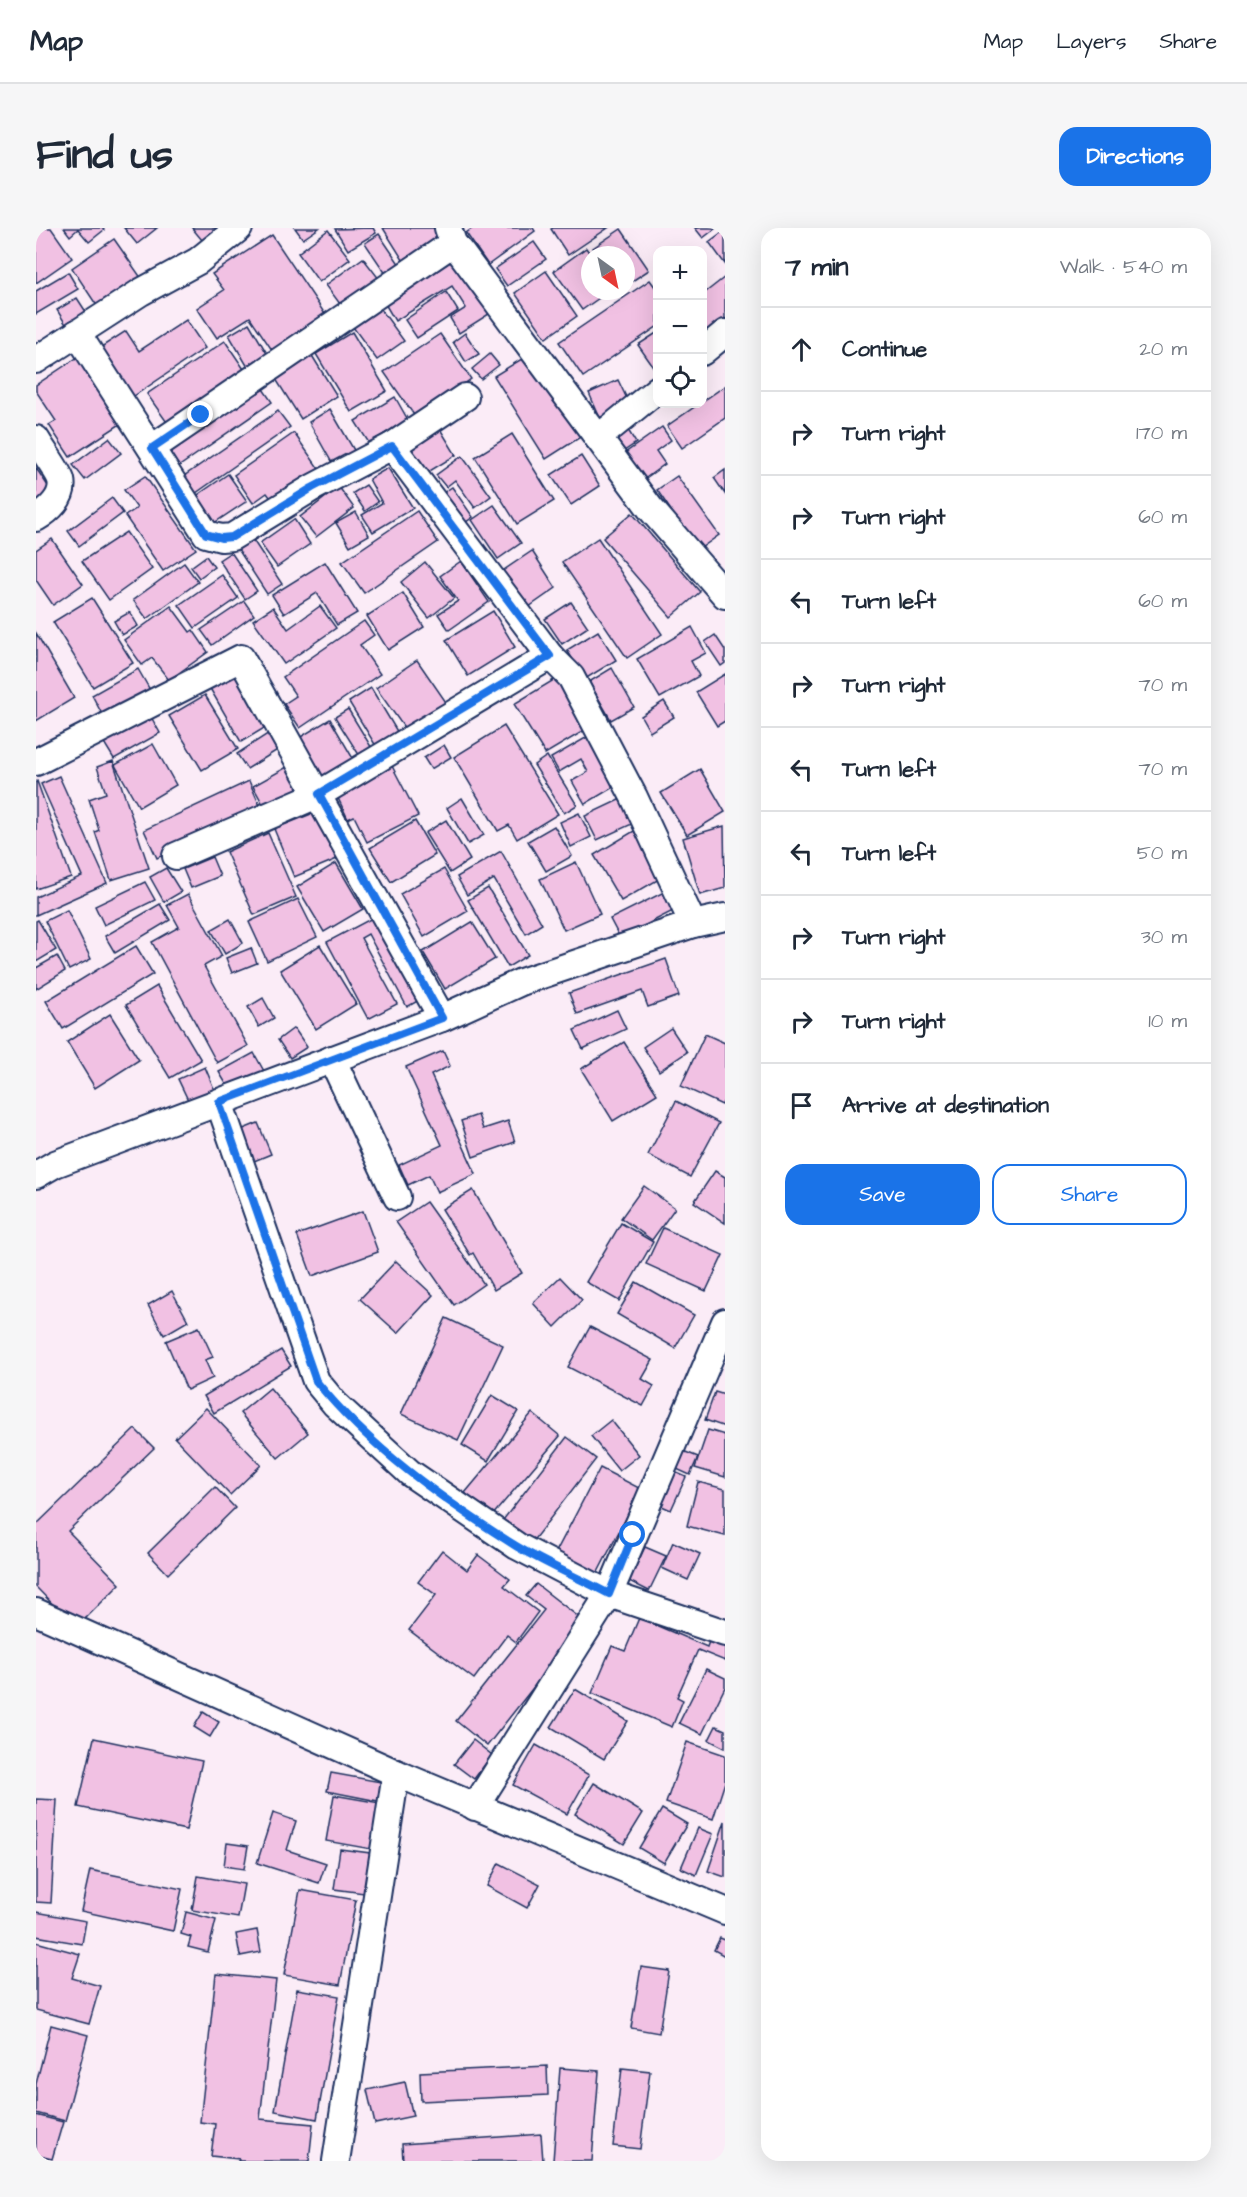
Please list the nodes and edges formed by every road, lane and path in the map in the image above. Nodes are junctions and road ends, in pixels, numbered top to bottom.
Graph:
1 (239, 228) edge
2 (451, 235) edge
3 (77, 333) junction
4 (725, 333) edge
5 (707, 348) edge
6 (36, 360) edge
7 (653, 392) edge
8 (465, 397) dead end
9 (598, 438) junction
10 (36, 439) edge
11 (392, 446) junction
12 (152, 448) junction
13 (36, 518) edge
14 (725, 595) edge
15 (550, 656) junction
16 (36, 762) edge
17 (319, 794) junction
18 (176, 856) dead end
19 (725, 918) edge
20 (693, 924) junction
21 (442, 1018) junction
22 (332, 1059) junction
23 (219, 1102) junction
24 (36, 1175) edge
25 (397, 1197) dead end
26 (725, 1322) edge
27 (609, 1594) junction
28 (36, 1612) edge
29 (725, 1633) edge
30 (396, 1773) junction
31 (475, 1806) junction
32 (725, 1911) edge
33 (336, 2161) edge

1 - 3 street
2 - 9 street
2 - 12 street
3 - 6 street
3 - 12 street
4 - 5 street
7 - 9 street
8 - 11 street
9 - 14 street
10 - 13 street
11 - 12 street
11 - 15 street
15 - 17 street
15 - 20 street
16 - 17 street
17 - 18 street
17 - 21 street
19 - 20 street
20 - 21 street
21 - 22 street
22 - 23 street
22 - 25 street
23 - 24 street
23 - 27 street
26 - 27 street
27 - 29 street
27 - 31 street
28 - 30 street
30 - 31 street
30 - 33 street
31 - 32 street

